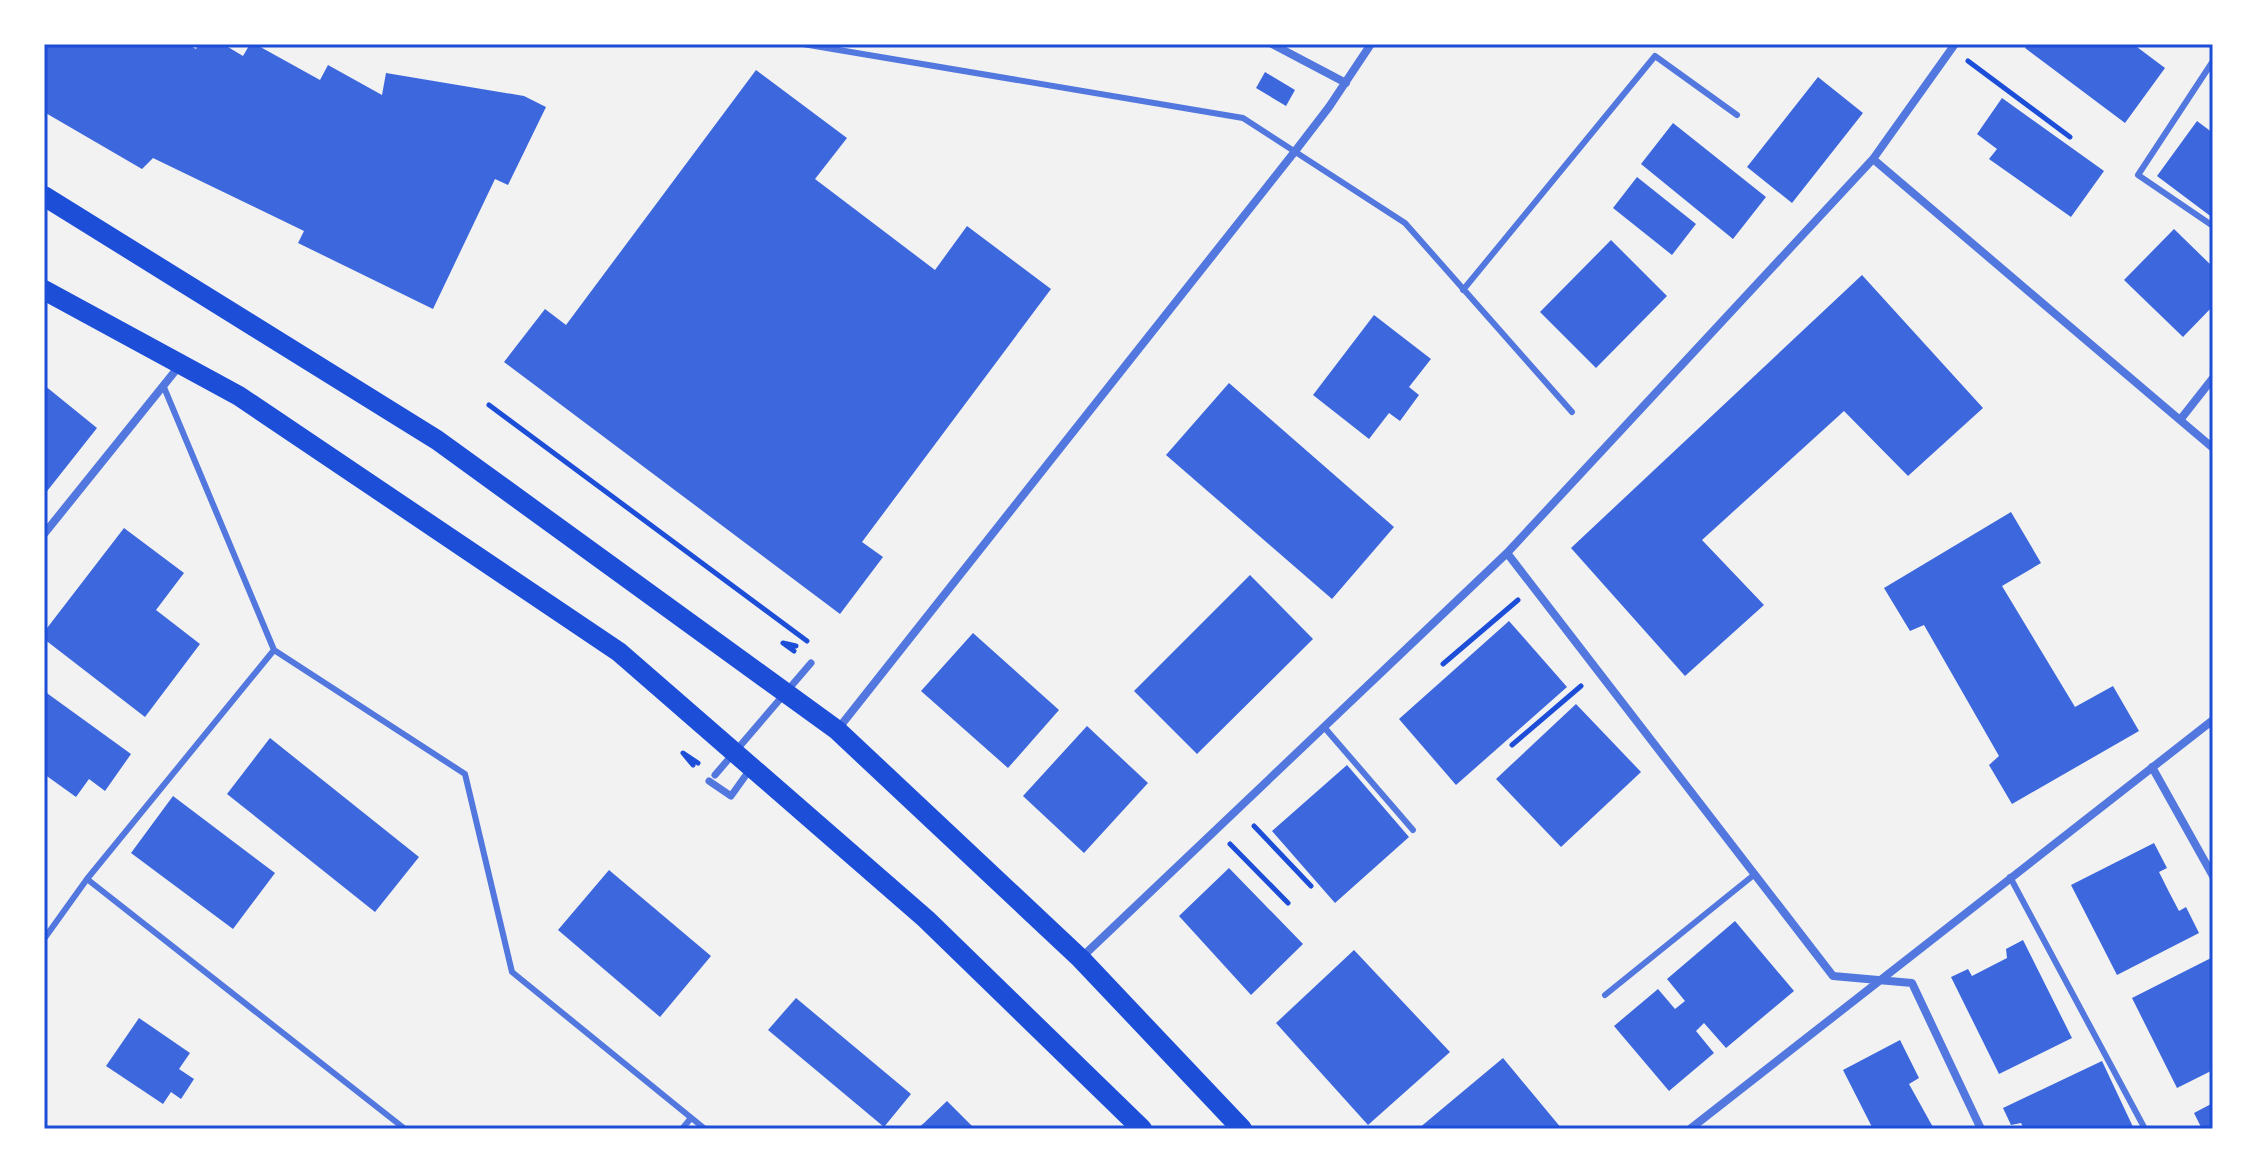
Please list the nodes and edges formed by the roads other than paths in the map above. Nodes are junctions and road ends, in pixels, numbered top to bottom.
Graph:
1 (803, 44) edge
2 (1272, 44) edge
3 (1371, 44) edge
4 (1953, 46) edge
5 (2213, 61) edge
6 (1346, 83) junction
7 (1737, 115) dead end
8 (1296, 150) junction
9 (1873, 159) junction
10 (44, 196) edge
11 (2213, 226) edge
12 (44, 290) edge
13 (1463, 290) junction
14 (180, 364) junction
15 (2213, 378) edge
16 (163, 385) junction
17 (1572, 412) dead end
18 (2180, 420) junction
19 (2213, 448) edge
20 (44, 534) edge
21 (1507, 553) junction
22 (274, 650) junction
23 (811, 663) dead end
24 (2213, 720) edge
25 (1324, 727) junction
26 (837, 730) junction
27 (2152, 767) junction
28 (751, 768) junction
29 (1413, 830) dead end
30 (1755, 874) junction
31 (2213, 876) edge
32 (2010, 877) junction
33 (87, 879) junction
34 (44, 939) edge
35 (1081, 959) junction
36 (1877, 980) junction
37 (1605, 995) dead end
38 (691, 1118) junction
39 (405, 1129) edge
40 (682, 1129) edge
41 (705, 1129) edge
42 (1142, 1129) edge
43 (1242, 1129) edge
44 (1691, 1129) edge
45 (1981, 1129) edge
46 (2145, 1129) edge

1 - 8 lane
2 - 6 street
3 - 6 street
4 - 9 street
5 - 11 lane
6 - 8 street
7 - 13 lane
8 - 13 lane
8 - 26 street
9 - 18 street
9 - 21 street
10 - 26 main road
12 - 14 main road
13 - 17 lane
14 - 16 street
14 - 28 main road
15 - 18 street
16 - 20 street
16 - 22 lane
18 - 19 street
21 - 25 street
21 - 30 street
22 - 33 lane
22 - 38 lane
23 - 28 street
24 - 27 street
25 - 29 lane
25 - 35 street
26 - 35 main road
27 - 31 street
27 - 32 street
28 - 42 main road
30 - 36 street
30 - 37 lane
32 - 36 street
32 - 46 lane
33 - 34 lane
33 - 39 lane
35 - 43 main road
36 - 44 street
36 - 45 street
38 - 40 lane
38 - 41 lane

